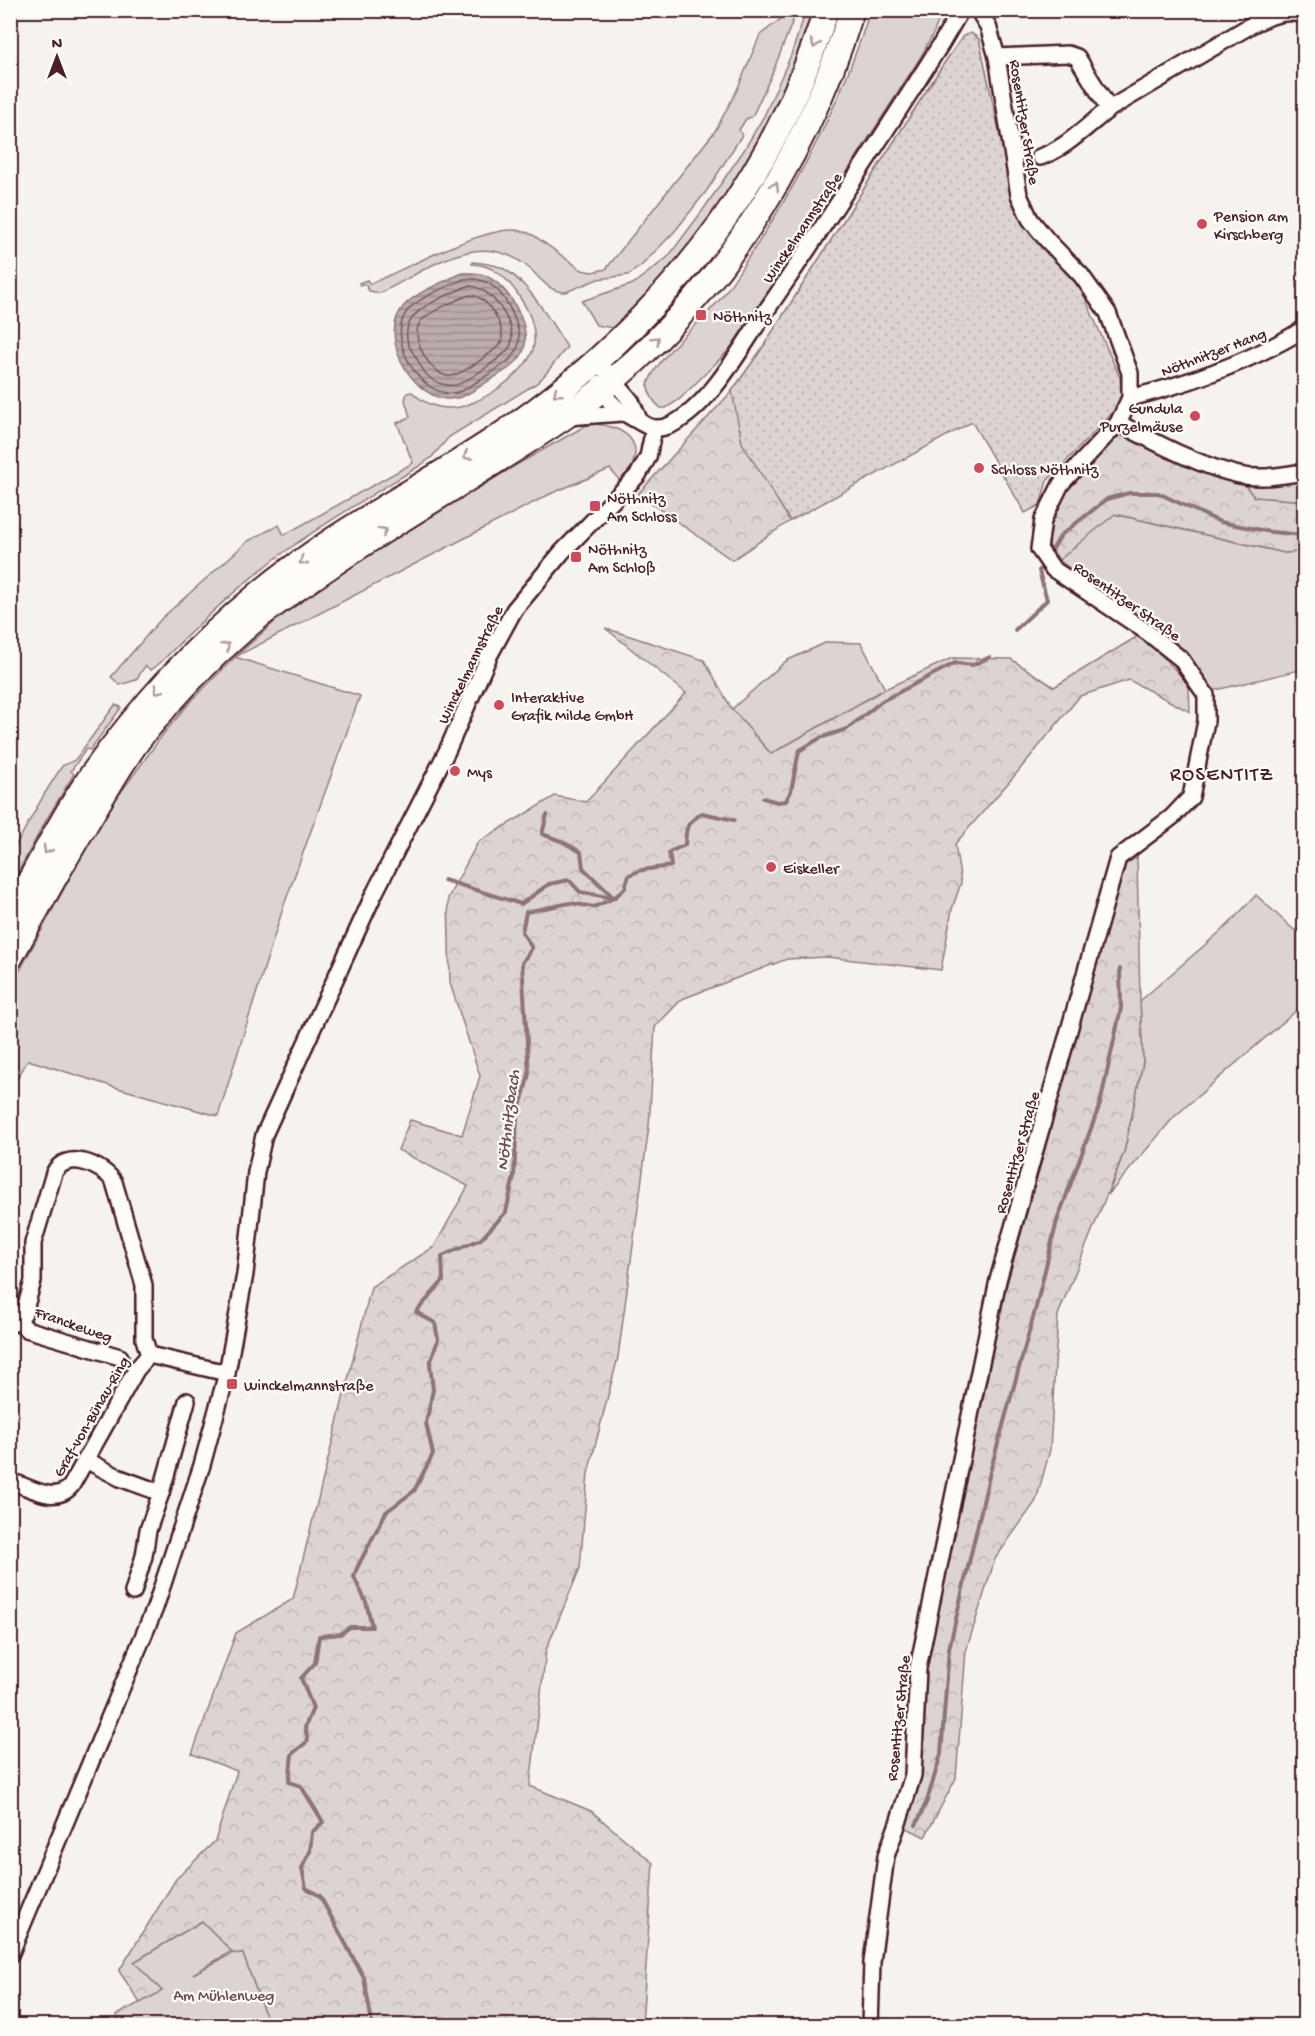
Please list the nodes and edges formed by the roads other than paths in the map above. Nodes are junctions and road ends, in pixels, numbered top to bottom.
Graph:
1 (826, 10) edge
2 (852, 10) edge
3 (961, 10) edge
4 (978, 10) edge
5 (1305, 15) edge
6 (997, 57) junction
7 (1109, 109) junction
8 (1040, 157) dead end
9 (1305, 329) edge
10 (596, 359) junction
11 (607, 384) junction
12 (1130, 398) junction
13 (622, 412) junction
14 (564, 418) junction
15 (1118, 423) junction
16 (647, 425) junction
17 (1305, 472) edge
18 (10, 918) edge
19 (10, 958) edge
20 (15, 1322) edge
21 (149, 1355) junction
22 (120, 1357) dead end
23 (227, 1373) junction
24 (187, 1401) dead end
25 (86, 1460) junction
26 (10, 1481) edge
27 (161, 1493) junction
28 (133, 1592) dead end
29 (10, 1955) edge
30 (870, 2025) edge

1 -> 10 main road
11 -> 2 main road
3 - 16 street, Winckelmannstraße
4 - 6 street, Rosentitzer Straße
5 - 7 street
6 - 7 street
6 - 12 street, Rosentitzer Straße
7 - 8 street
9 - 12 street, Nöthnitzer Hang
10 - 11 street
10 -> 18 main road
11 - 13 street
11 - 14 main road
11 - 16 street
12 - 15 street, Rosentitzer Straße
13 - 14 street
13 - 16 street
19 -> 14 main road
15 - 17 street
15 - 30 street, Rosentitzer Straße
16 - 23 street, Winckelmannstraße
20 - 21 street, Graf-von-Bünau-Ring
20 - 22 street, Franckeweg
21 - 23 street
21 - 25 street, Graf-von-Bünau-Ring
23 - 29 street, Winckelmannstraße
24 - 27 street
25 - 26 street, Graf-von-Bünau-Ring
25 - 27 street
27 - 28 street

